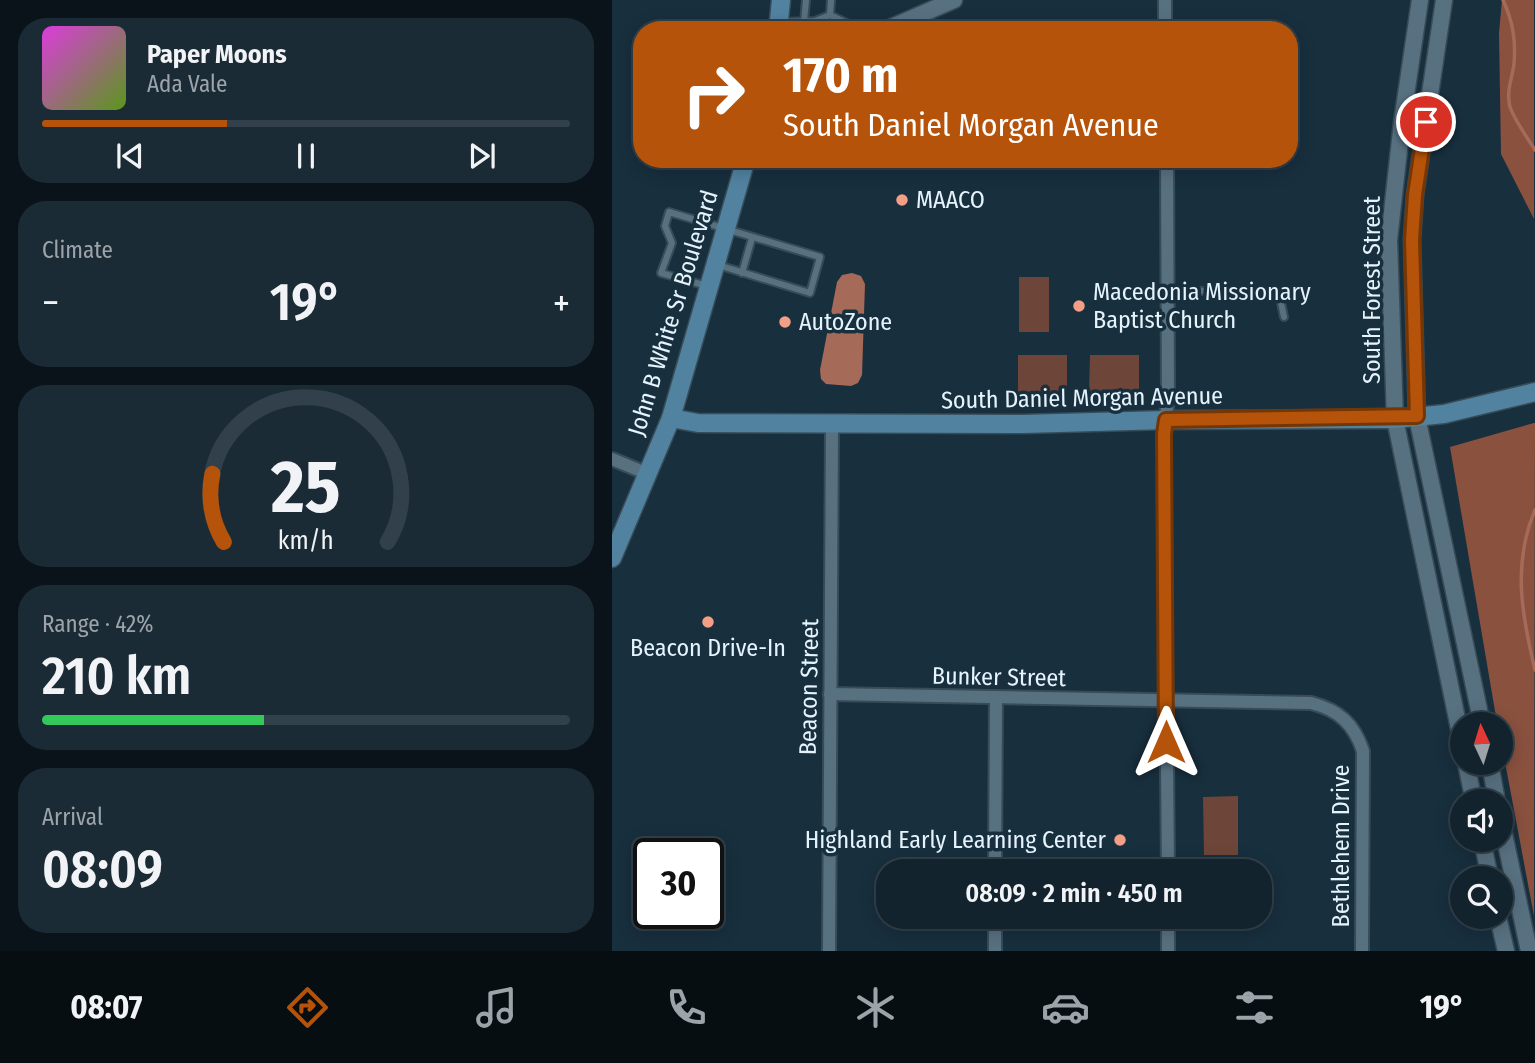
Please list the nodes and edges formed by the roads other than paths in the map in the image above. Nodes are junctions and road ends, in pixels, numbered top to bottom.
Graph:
1 (781, 0) edge
2 (806, 0) edge
3 (831, 0) edge
4 (954, 0) edge
5 (1164, 0) edge
6 (1420, 0) edge
7 (1444, 0) edge
8 (830, 15) junction
9 (779, 21) edge
10 (804, 21) edge
11 (815, 21) edge
12 (842, 21) edge
13 (906, 21) edge
14 (1165, 21) edge
15 (743, 168) edge
16 (1167, 168) edge
17 (724, 230) junction
18 (752, 239) junction
19 (715, 263) junction
20 (742, 273) junction
21 (708, 286) junction
22 (1168, 290) junction
23 (1284, 317) dead end
24 (1534, 392) edge
25 (1417, 416) junction
26 (671, 418) junction
27 (1395, 418) junction
28 (1166, 420) junction
29 (832, 424) junction
30 (612, 460) edge
31 (648, 474) junction
32 (612, 558) edge
33 (830, 694) junction
34 (996, 697) junction
35 (1166, 701) junction
36 (1456, 712) edge
37 (1479, 712) edge
38 (1508, 852) edge
39 (995, 859) edge
40 (1168, 859) edge
41 (995, 929) edge
42 (1168, 929) edge
43 (1501, 929) edge
44 (829, 951) edge
45 (995, 951) edge
46 (1168, 951) edge
47 (1362, 951) edge
48 (1506, 951) edge
49 (1529, 951) edge

1 - 9 main road
2 - 10 lane
3 - 8 lane
4 - 13 street
5 - 14 street
6 - 27 street, South Forest Street
7 - 25 street, South Forest Street
8 - 11 lane
8 - 12 lane
15 - 17 main road, John B White Sr Boulevard
16 - 22 street
17 - 18 lane
17 - 19 main road, John B White Sr Boulevard
17 - 21 lane
18 - 20 lane
18 - 20 lane
19 - 20 lane
19 - 21 main road, John B White Sr Boulevard
21 - 26 main road, John B White Sr Boulevard
22 - 23 lane
22 - 28 street
24 - 25 main road, South Daniel Morgan Avenue
25 - 27 main road, South Daniel Morgan Avenue
25 - 37 street, South Forest Street
26 - 29 main road, South Daniel Morgan Avenue
26 - 31 main road, John B White Sr Boulevard
27 - 28 main road, South Daniel Morgan Avenue
27 - 36 street, South Forest Street
28 - 29 main road, South Daniel Morgan Avenue
28 - 35 street
29 - 33 street, Beacon Street
30 - 31 street
31 - 32 main road, John B White Sr Boulevard
33 - 34 street, Bunker Street
33 - 44 street, Beacon Street
34 - 35 street, Bunker Street
34 - 39 street
35 - 40 street
35 - 47 street, Bethlehem Drive
38 - 49 street
41 - 45 street
42 - 46 street
43 - 48 street

